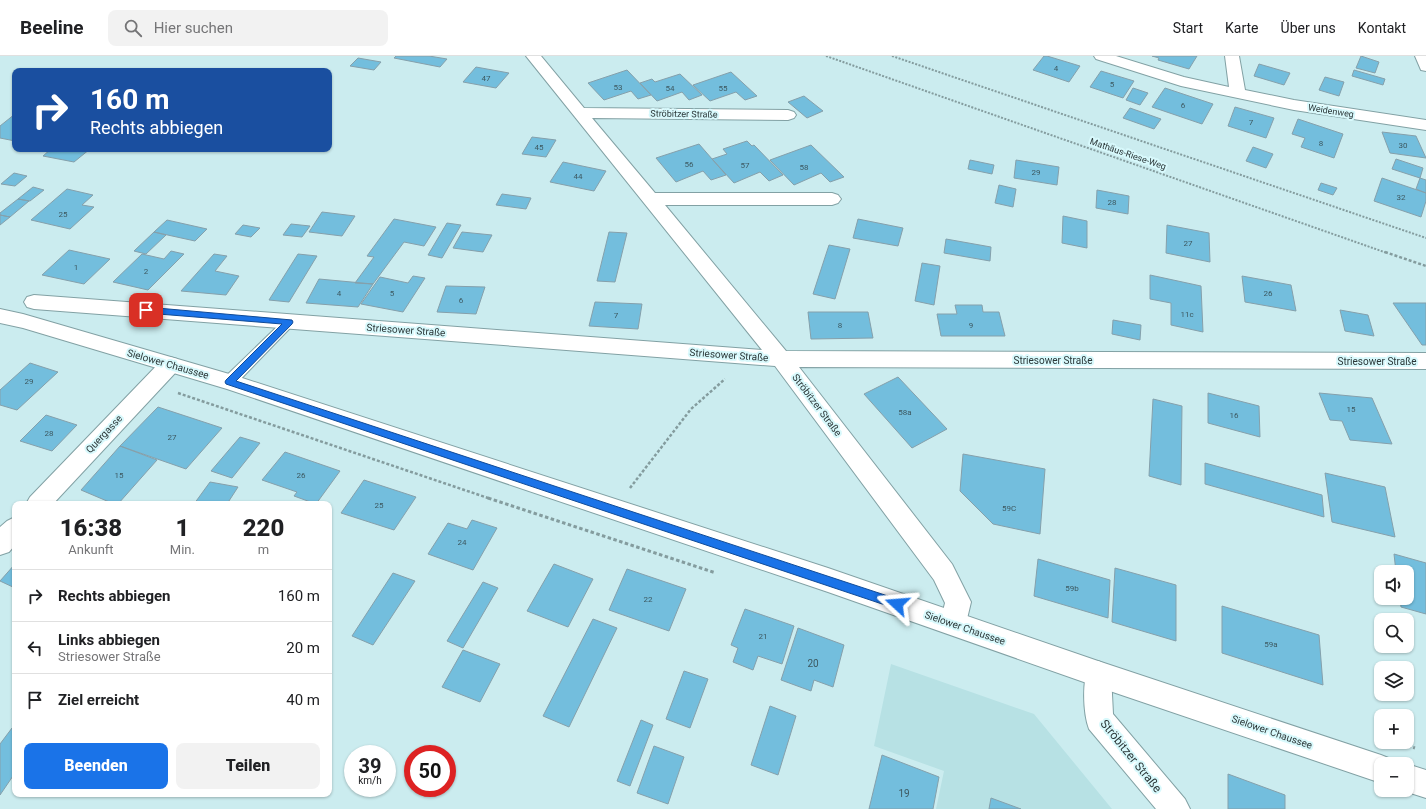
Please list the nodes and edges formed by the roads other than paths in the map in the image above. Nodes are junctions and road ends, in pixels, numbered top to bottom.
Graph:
1 (533, 56) edge
2 (1101, 56) edge
3 (1232, 56) edge
4 (1422, 56) edge
5 (1426, 67) edge
6 (1238, 93) junction
7 (579, 113) junction
8 (788, 115) dead end
9 (1426, 126) edge
10 (650, 199) junction
11 (832, 199) dead end
12 (34, 302) dead end
13 (0, 316) edge
14 (289, 322) junction
15 (781, 359) junction
16 (1426, 361) edge
17 (170, 365) junction
18 (229, 382) junction
19 (41, 501) edge
20 (12, 531) edge
21 (0, 544) edge
22 (953, 623) junction
23 (1098, 674) junction
24 (1374, 767) edge
25 (1414, 780) edge
26 (1426, 784) edge
27 (1175, 809) edge

1 - 7 street, Ströbitzer Straße
2 - 6 street, Weidenweg
3 - 6 street
4 - 5 street
6 - 9 street, Weidenweg
7 - 8 street, Ströbitzer Straße
7 - 10 street, Ströbitzer Straße
10 - 11 street
10 - 15 street, Ströbitzer Straße
12 - 14 street, Striesower Straße
13 - 17 street, Sielower Chaussee
14 - 15 street, Striesower Straße
14 - 18 lane
15 - 16 street, Striesower Straße
15 - 22 street, Ströbitzer Straße
17 - 18 street, Sielower Chaussee
17 - 19 street, Quergasse
18 - 22 street, Sielower Chaussee
20 - 21 street
22 - 23 street, Sielower Chaussee
23 - 24 street, Sielower Chaussee
23 - 27 street, Ströbitzer Straße
25 - 26 street

